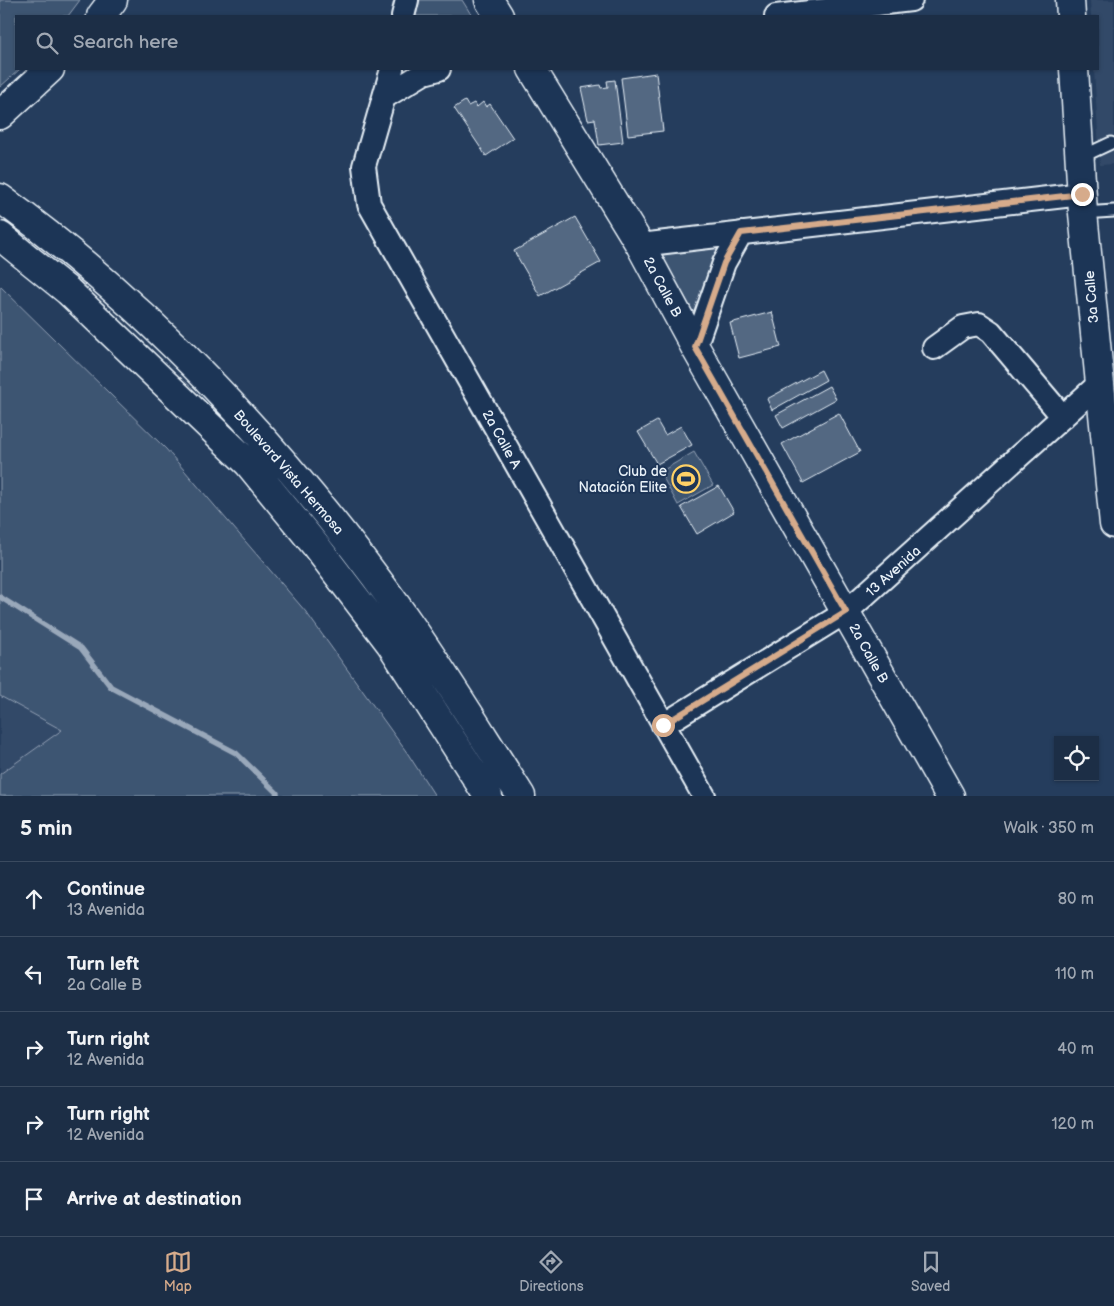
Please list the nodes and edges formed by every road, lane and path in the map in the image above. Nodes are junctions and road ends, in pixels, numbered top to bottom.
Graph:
1 (113, 0) edge
2 (406, 0) edge
3 (489, 0) edge
4 (910, 0) edge
5 (1070, 0) edge
6 (102, 15) edge
7 (403, 15) edge
8 (498, 15) edge
9 (784, 15) edge
10 (1071, 15) edge
11 (49, 70) edge
12 (392, 70) edge
13 (435, 70) edge
14 (533, 70) edge
15 (1074, 70) edge
16 (386, 96) junction
17 (0, 115) edge
18 (1111, 143) dead end
19 (1079, 158) junction
20 (0, 198) edge
21 (1082, 203) junction
22 (1114, 211) edge
23 (741, 233) junction
24 (0, 236) edge
25 (640, 245) junction
26 (695, 347) junction
27 (934, 348) dead end
28 (1099, 384) junction
29 (1063, 417) junction
30 (1114, 524) edge
31 (846, 612) junction
32 (663, 725) junction
33 (488, 796) edge
34 (521, 796) edge
35 (704, 796) edge
36 (950, 796) edge

1 - 6 main road
2 - 7 street
3 - 8 main road
4 - 9 street
5 - 10 main road
11 - 17 main road
12 - 16 street, 2a Calle A
13 - 16 street
14 - 25 main road, 2a Calle B
15 - 19 main road, 3a Calle
16 - 32 street, 2a Calle A
18 - 19 lane
19 - 21 main road, 3a Calle
20 - 34 main road, Boulevard Vista Hermosa
21 - 22 lane
21 - 23 street
21 - 28 main road, 3a Calle
23 - 25 street
23 - 26 street
24 - 33 main road, Boulevard Vista Hermosa
25 - 26 main road, 2a Calle B
26 - 31 main road, 2a Calle B
27 - 29 street
28 - 29 street, 13 Avenida
28 - 30 main road, 3a Calle
29 - 31 street, 13 Avenida
31 - 32 street, 13 Avenida
31 - 36 main road, 2a Calle B
32 - 35 street, 2a Calle A

